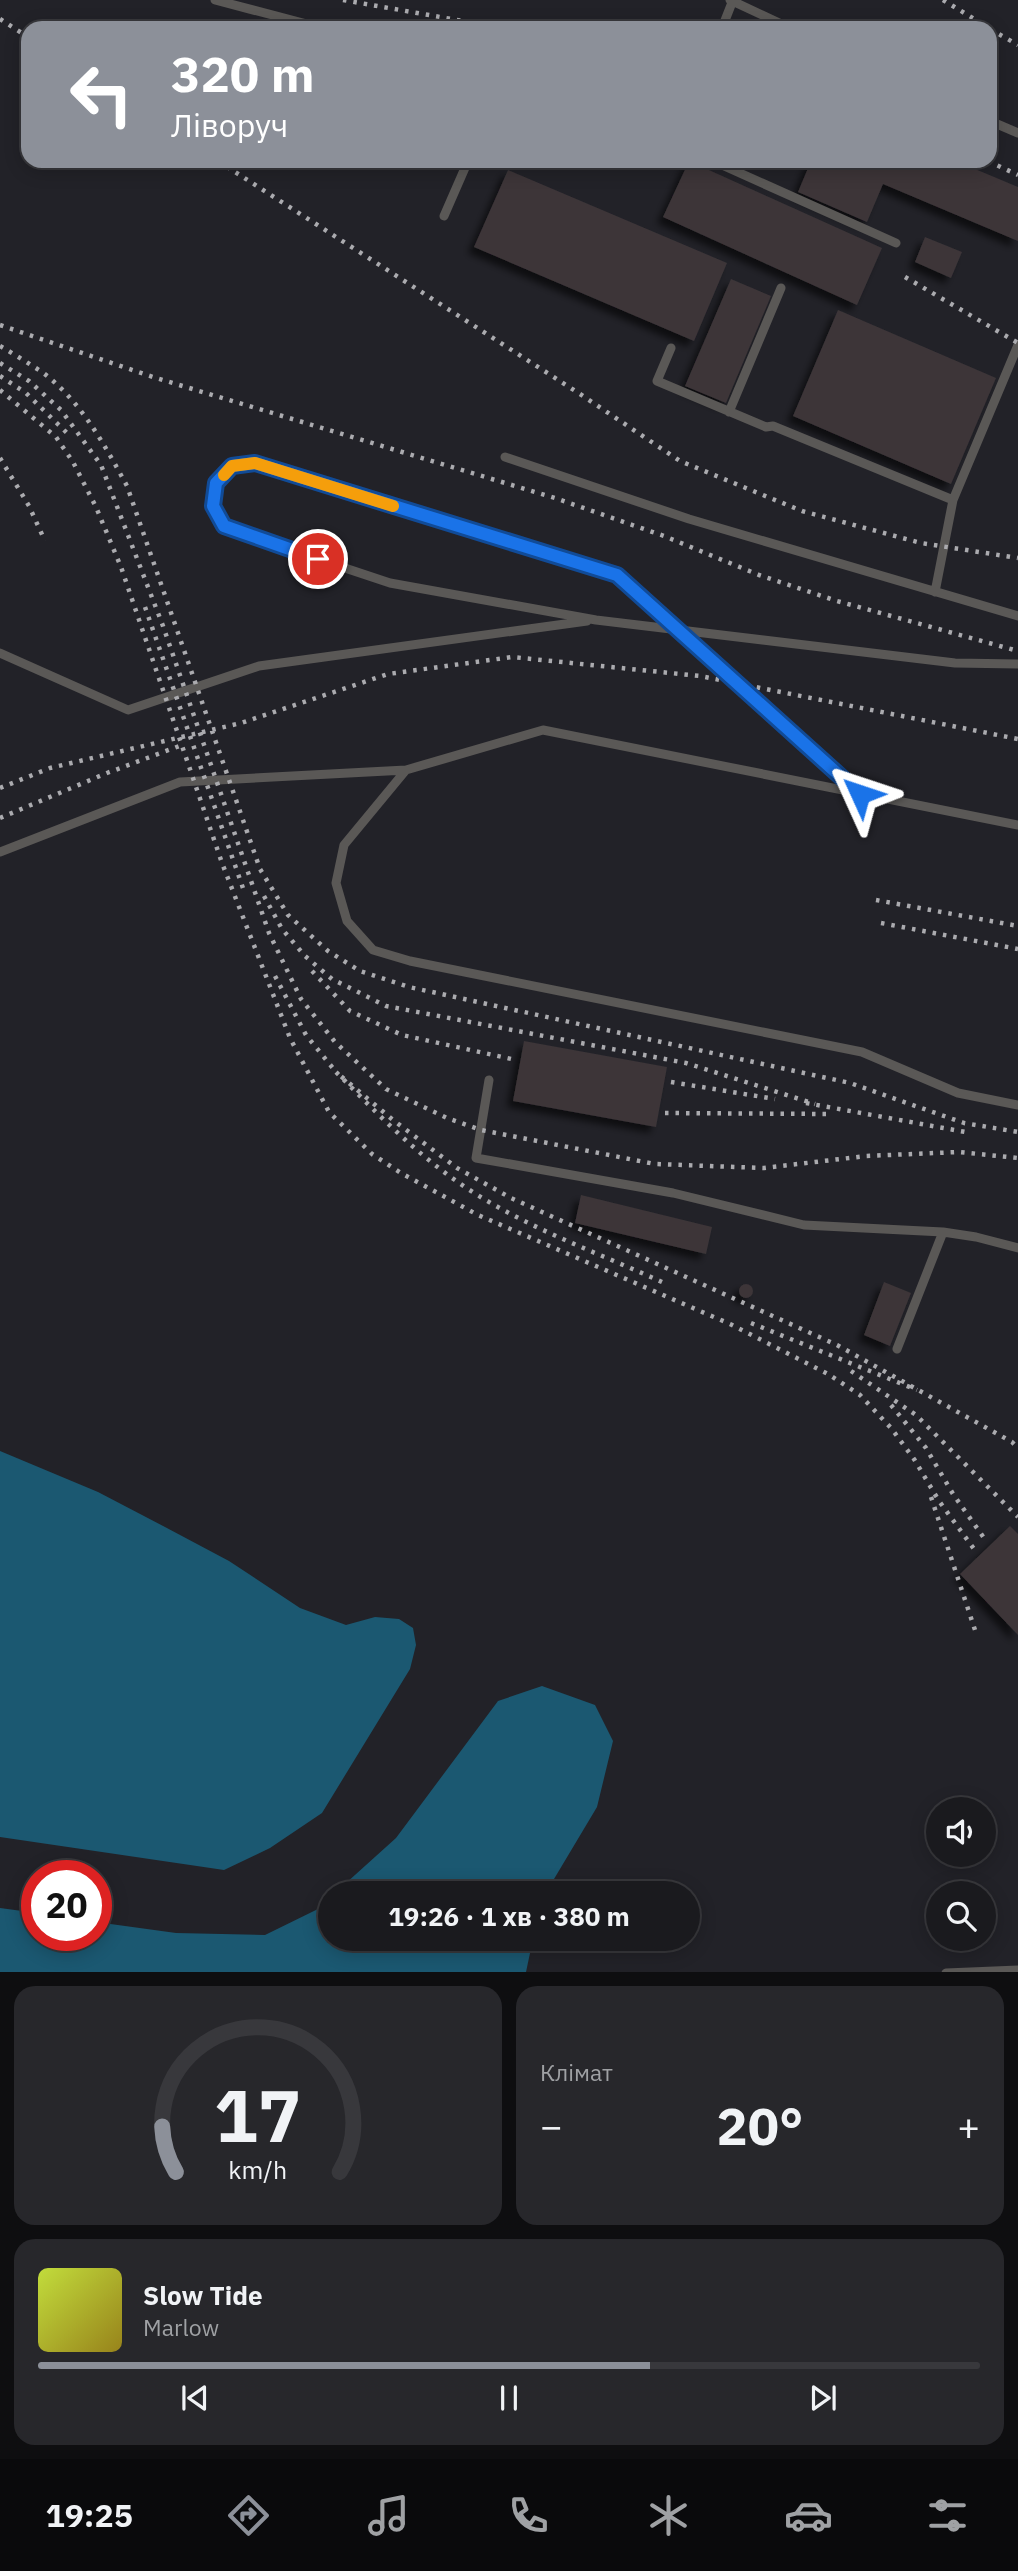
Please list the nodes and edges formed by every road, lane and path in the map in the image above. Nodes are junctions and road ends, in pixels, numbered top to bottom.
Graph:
1 (215, 0) edge
2 (732, 0) edge
3 (295, 21) edge
4 (724, 21) edge
5 (776, 21) edge
6 (997, 124) edge
7 (1018, 133) edge
8 (465, 168) edge
9 (729, 168) edge
10 (444, 216) dead end
11 (896, 243) dead end
12 (781, 288) dead end
13 (1018, 345) edge
14 (671, 348) dead end
15 (729, 412) junction
16 (505, 457) dead end
17 (953, 500) junction
18 (935, 592) junction
19 (1018, 615) edge
20 (596, 620) junction
21 (0, 653) edge
22 (1018, 664) edge
23 (406, 770) junction
24 (860, 794) junction
25 (1018, 825) edge
26 (0, 852) edge
27 (489, 1080) dead end
28 (1018, 1105) edge
29 (943, 1232) junction
30 (1018, 1248) edge
31 (897, 1349) dead end
32 (1018, 1970) edge
33 (946, 1972) edge

1 - 3 lane
2 - 4 lane
2 - 5 lane
6 - 7 lane
8 - 10 lane
9 - 11 lane
12 - 15 lane
13 - 17 lane
14 - 15 lane
15 - 17 lane
16 - 18 lane
17 - 18 lane
18 - 19 lane
20 - 21 lane
20 - 22 lane
20 - 24 lane, bridge
23 - 24 lane
23 - 26 lane
23 - 28 lane
24 - 25 lane
27 - 29 lane
29 - 30 lane
29 - 31 lane
32 - 33 lane

